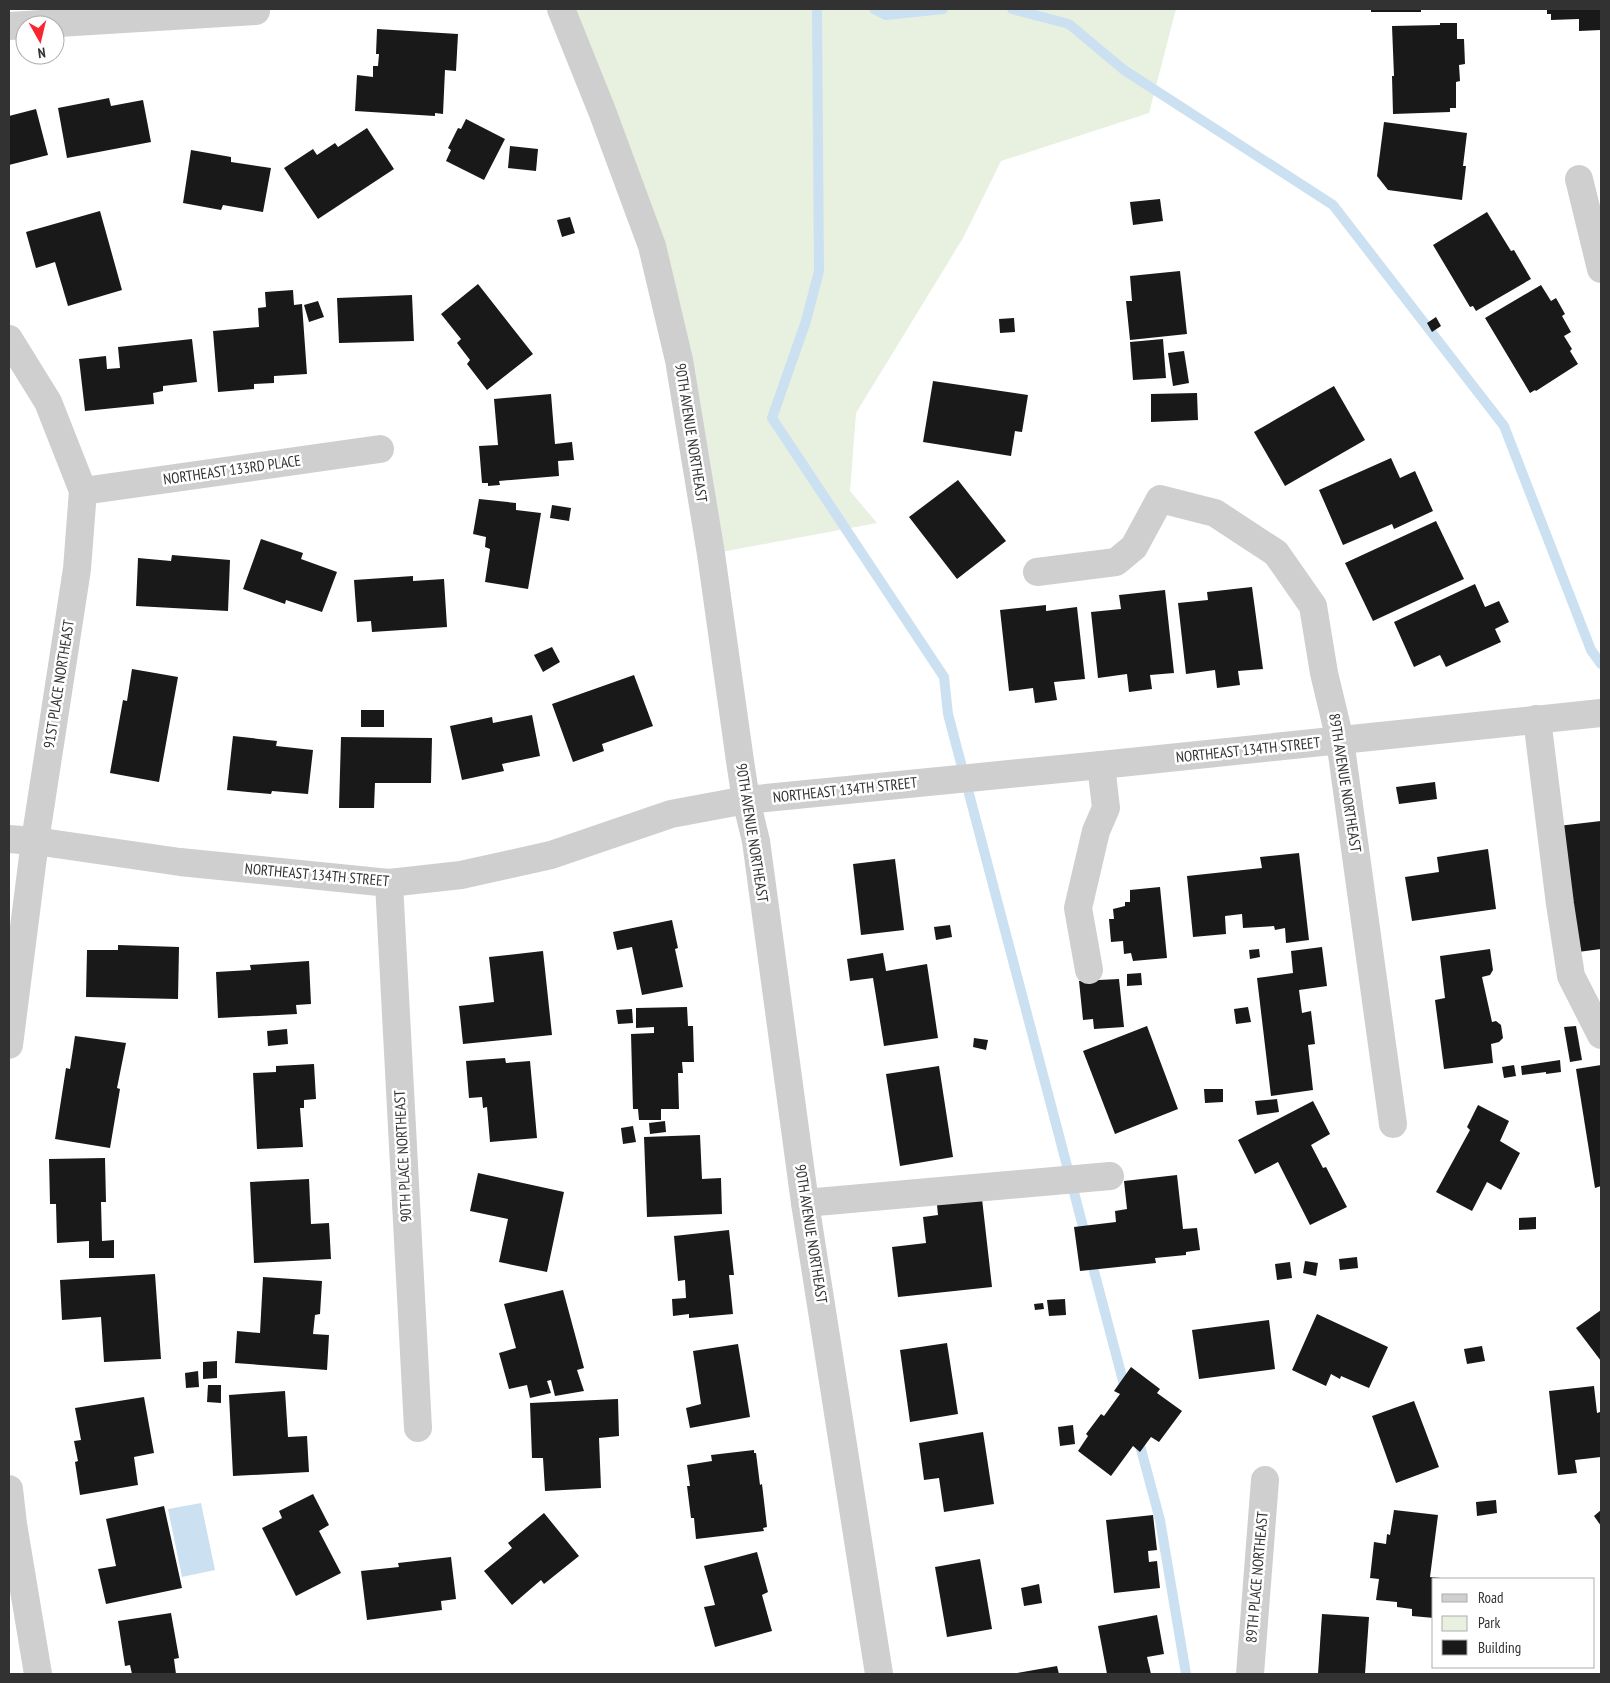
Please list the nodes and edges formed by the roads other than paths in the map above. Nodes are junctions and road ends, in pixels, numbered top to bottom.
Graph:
1 (561, 9) edge
2 (256, 11) dead end
3 (9, 26) edge
4 (1579, 179) dead end
5 (1601, 269) edge
6 (9, 339) edge
7 (380, 449) dead end
8 (83, 491) junction
9 (1037, 572) dead end
10 (1599, 713) edge
11 (1537, 719) junction
12 (1340, 740) junction
13 (1101, 765) junction
14 (746, 800) junction
15 (22, 840) edge
16 (389, 883) junction
17 (1089, 970) dead end
18 (1601, 1035) edge
19 (9, 1045) edge
20 (1393, 1124) dead end
21 (1110, 1176) dead end
22 (805, 1203) junction
23 (418, 1428) dead end
24 (1265, 1480) dead end
25 (9, 1489) edge
26 (38, 1674) edge
27 (879, 1674) edge
28 (1250, 1674) edge

1 - 14 street, 90TH AVENUE NORTHEAST
2 - 3 street
4 - 5 street
6 - 8 street, 91ST PLACE NORTHEAST
7 - 8 street, NORTHEAST 133RD PLACE
8 - 15 street, 91ST PLACE NORTHEAST
9 - 12 street, 89TH AVENUE NORTHEAST
10 - 11 street, NORTHEAST 134TH STREET
11 - 12 street, NORTHEAST 134TH STREET
11 - 18 street
12 - 13 street, NORTHEAST 134TH STREET
12 - 20 street, 89TH AVENUE NORTHEAST
13 - 14 street, NORTHEAST 134TH STREET
13 - 17 street
14 - 16 street, NORTHEAST 134TH STREET
14 - 22 street, 90TH AVENUE NORTHEAST
15 - 16 street, NORTHEAST 134TH STREET
15 - 19 street, 91ST PLACE NORTHEAST
16 - 23 street, 90TH PLACE NORTHEAST
21 - 22 street
22 - 27 street, 90TH AVENUE NORTHEAST
24 - 28 street, 89TH PLACE NORTHEAST
25 - 26 street

